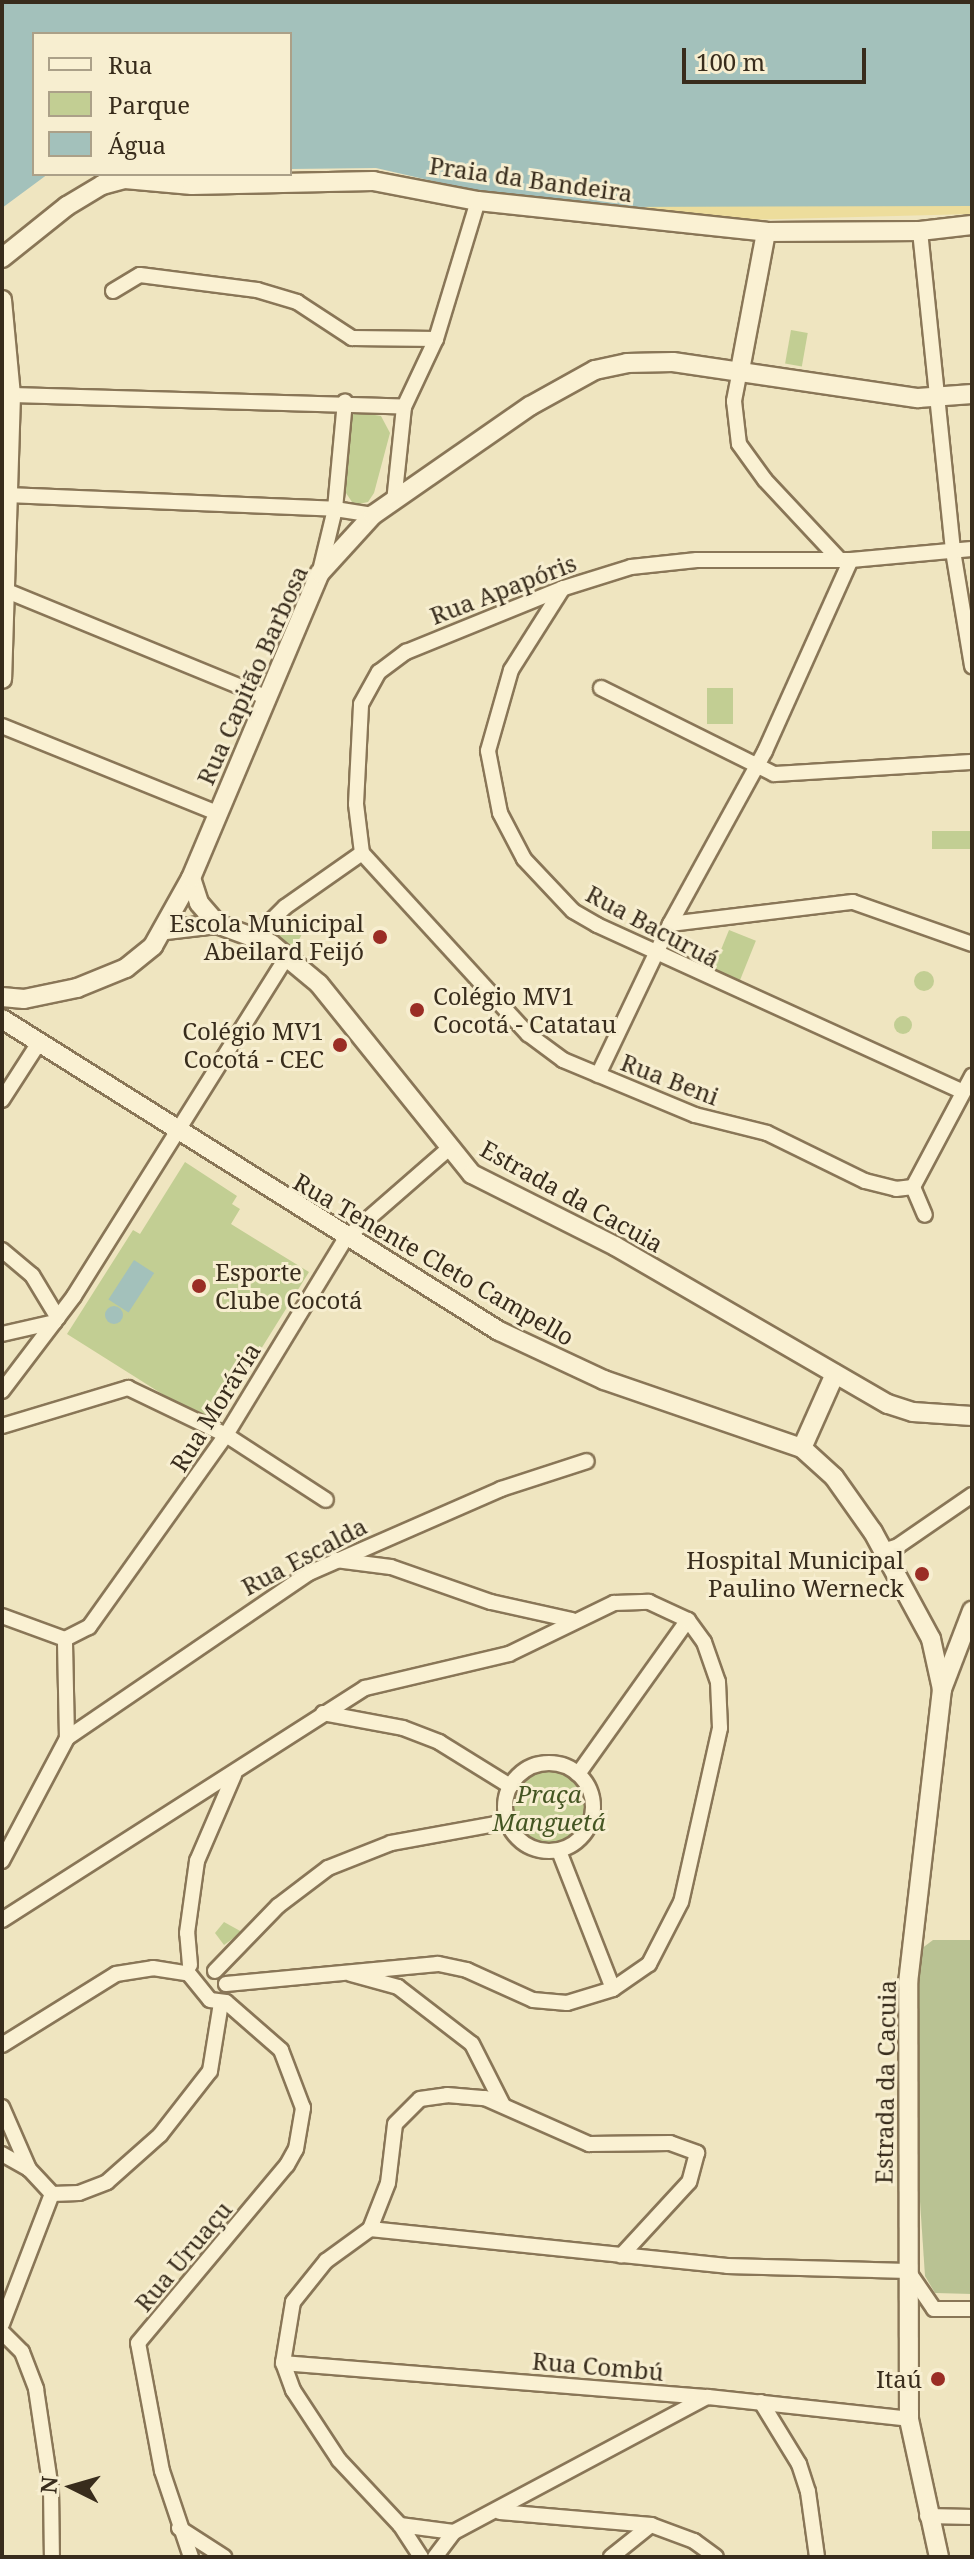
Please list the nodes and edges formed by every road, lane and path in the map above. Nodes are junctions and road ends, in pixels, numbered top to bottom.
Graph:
1 (478, 201) junction
2 (972, 225) edge
3 (920, 231) junction
4 (766, 232) junction
5 (2, 258) edge
6 (113, 291) dead end
7 (2, 300) edge
8 (436, 339) junction
9 (740, 370) junction
10 (972, 394) edge
11 (11, 395) junction
12 (938, 399) junction
13 (345, 401) junction
14 (404, 407) junction
15 (7, 495) junction
16 (394, 502) junction
17 (335, 509) junction
18 (373, 515) junction
19 (972, 549) edge
20 (953, 551) junction
21 (845, 560) junction
22 (320, 573) junction
23 (564, 588) junction
24 (4, 589) edge
25 (972, 666) edge
26 (2, 679) edge
27 (601, 688) dead end
28 (265, 697) junction
29 (2, 726) edge
30 (972, 762) edge
31 (756, 769) junction
32 (217, 813) junction
33 (362, 853) junction
34 (191, 878) junction
35 (217, 924) junction
36 (670, 924) junction
37 (166, 930) junction
38 (256, 936) junction
39 (972, 944) edge
40 (656, 952) junction
41 (287, 957) junction
42 (41, 996) junction
43 (2, 997) edge
44 (2, 1019) edge
45 (35, 1038) junction
46 (598, 1075) junction
47 (972, 1076) edge
48 (961, 1091) junction
49 (2, 1100) edge
50 (177, 1131) junction
51 (448, 1149) junction
52 (913, 1187) junction
53 (925, 1215) dead end
54 (345, 1239) junction
55 (2, 1250) edge
56 (57, 1320) junction
57 (2, 1334) edge
58 (835, 1374) junction
59 (2, 1391) edge
60 (972, 1416) edge
61 (2, 1426) edge
62 (226, 1435) junction
63 (802, 1448) junction
64 (587, 1461) dead end
65 (972, 1495) edge
66 (326, 1500) dead end
67 (883, 1551) junction
68 (335, 1560) junction
69 (972, 1611) edge
70 (2, 1616) edge
71 (572, 1620) junction
72 (688, 1620) junction
73 (65, 1639) junction
74 (931, 1639) junction
75 (959, 1640) junction
76 (942, 1689) junction
77 (323, 1713) junction
78 (67, 1738) junction
79 (236, 1771) junction
80 (578, 1774) junction
81 (510, 1786) junction
82 (507, 1822) junction
83 (559, 1851) junction
84 (2, 1861) edge
85 (2, 1920) edge
86 (196, 1966) junction
87 (345, 1972) junction
88 (613, 1989) junction
89 (227, 1999) junction
90 (2, 2045) edge
91 (503, 2105) junction
92 (2, 2107) edge
93 (2, 2154) edge
94 (29, 2169) junction
95 (52, 2194) junction
96 (370, 2229) junction
97 (621, 2256) junction
98 (908, 2271) junction
99 (934, 2309) junction
100 (972, 2309) edge
101 (2, 2324) edge
102 (910, 2327) junction
103 (2, 2332) edge
104 (283, 2363) junction
105 (708, 2397) junction
106 (761, 2402) junction
107 (909, 2419) junction
108 (499, 2512) junction
109 (927, 2516) junction
110 (972, 2517) edge
111 (400, 2525) junction
112 (651, 2525) junction
113 (179, 2528) junction
114 (454, 2532) junction
115 (52, 2557) edge
116 (191, 2557) edge
117 (224, 2557) edge
118 (421, 2557) edge
119 (435, 2557) edge
120 (611, 2557) edge
121 (716, 2557) edge
122 (817, 2557) edge
123 (939, 2557) edge

1 - 4 main road, Praia da Bandeira
1 - 5 main road, Praia da Bandeira
1 - 8 street
2 - 3 main road, Praia da Bandeira
3 - 4 main road, Praia da Bandeira
3 - 12 street
4 - 9 main road
6 - 8 street
7 - 11 main road
8 - 14 street
9 - 12 main road, Rua Capitão Barbosa
9 - 16 main road, Rua Capitão Barbosa
9 - 21 street
10 - 12 main road, Rua Capitão Barbosa
11 - 13 street
11 - 15 main road
12 - 20 street
13 - 14 street
13 - 17 street
14 - 16 street
15 - 17 street
15 - 24 main road
16 - 18 main road, Rua Capitão Barbosa
17 - 18 street
17 - 22 street
18 - 22 main road, Rua Capitão Barbosa
19 - 20 street, Rua Apapóris
20 - 21 street, Rua Apapóris
20 - 25 street
21 - 23 street, Rua Apapóris
21 - 31 street
22 - 28 main road, Rua Capitão Barbosa
23 - 33 street, Rua Apapóris
23 - 40 street, Rua Bacuruá
24 - 26 main road
24 - 28 street
27 - 31 street
28 - 32 main road, Rua Capitão Barbosa
29 - 32 street
30 - 31 street
31 - 36 street
32 - 34 main road, Rua Capitão Barbosa
33 - 38 street
33 - 46 street, Rua Beni
34 - 35 main road
34 - 37 main road, Rua Capitão Barbosa
35 - 37 main road, Estrada da Cacuia
35 - 38 main road, Estrada da Cacuia
36 - 39 street
36 - 40 street
37 - 42 main road, Rua Capitão Barbosa
38 - 41 main road, Estrada da Cacuia
40 - 46 street
40 - 48 street, Rua Bacuruá
41 - 50 street
41 - 51 main road, Estrada da Cacuia
42 - 43 main road, Rua Capitão Barbosa
42 - 45 main road
44 - 45 main road
45 - 49 street
45 - 50 main road, Rua Tenente Cleto Campello
46 - 52 street, Rua Beni
47 - 48 street
48 - 52 street
50 - 54 main road, Rua Tenente Cleto Campello
50 - 56 street
51 - 54 street, Rua Morávia
51 - 58 main road, Estrada da Cacuia
52 - 53 street
54 - 62 street, Rua Morávia
54 - 63 main road, Rua Tenente Cleto Campello
55 - 56 street
56 - 57 street
56 - 59 street
58 - 60 main road, Estrada da Cacuia
58 - 63 main road
61 - 62 street
62 - 66 street
62 - 73 street, Rua Morávia
63 - 67 main road, Rua Tenente Cleto Campello
64 - 68 street, Rua Escalda
65 - 67 street
67 - 74 main road, Rua Tenente Cleto Campello
68 - 71 street
68 - 78 street, Rua Escalda
69 - 75 main road, Estrada da Cacuia
70 - 73 street
71 - 72 street
71 - 77 street
72 - 80 street
72 - 88 street
73 - 78 street
74 - 75 main road
74 - 76 main road, Rua Tenente Cleto Campello
75 - 76 main road, Estrada da Cacuia
76 - 98 main road, Estrada da Cacuia
77 - 79 street
77 - 81 street
78 - 84 street
79 - 85 street
79 - 86 street
80 - 81 street
80 - 83 street
81 - 82 street
82 - 83 street
82 - 86 street
83 - 88 street
86 - 89 street
86 - 89 street
86 - 90 street
87 - 88 street
87 - 89 street
87 - 91 street
89 - 95 street
89 - 113 street, Rua Uruaçu
91 - 96 street
91 - 97 street
92 - 94 street
93 - 94 street
94 - 95 street
95 - 101 street
96 - 97 street
96 - 104 street
97 - 98 street
98 - 99 street
98 - 102 main road, Estrada da Cacuia
99 - 100 street
99 - 102 street
102 - 107 main road, Estrada da Cacuia
103 - 115 street
104 - 105 street, Rua Combú
104 - 111 street
105 - 106 street, Rua Combú
105 - 108 street
106 - 107 street, Rua Combú
106 - 122 street
107 - 109 main road, Estrada da Cacuia
108 - 112 street
108 - 114 street
109 - 110 street
109 - 123 main road, Estrada da Cacuia
111 - 114 street
111 - 118 street
112 - 120 street
112 - 121 street
113 - 116 street, Rua Uruaçu
113 - 117 street
114 - 119 street

